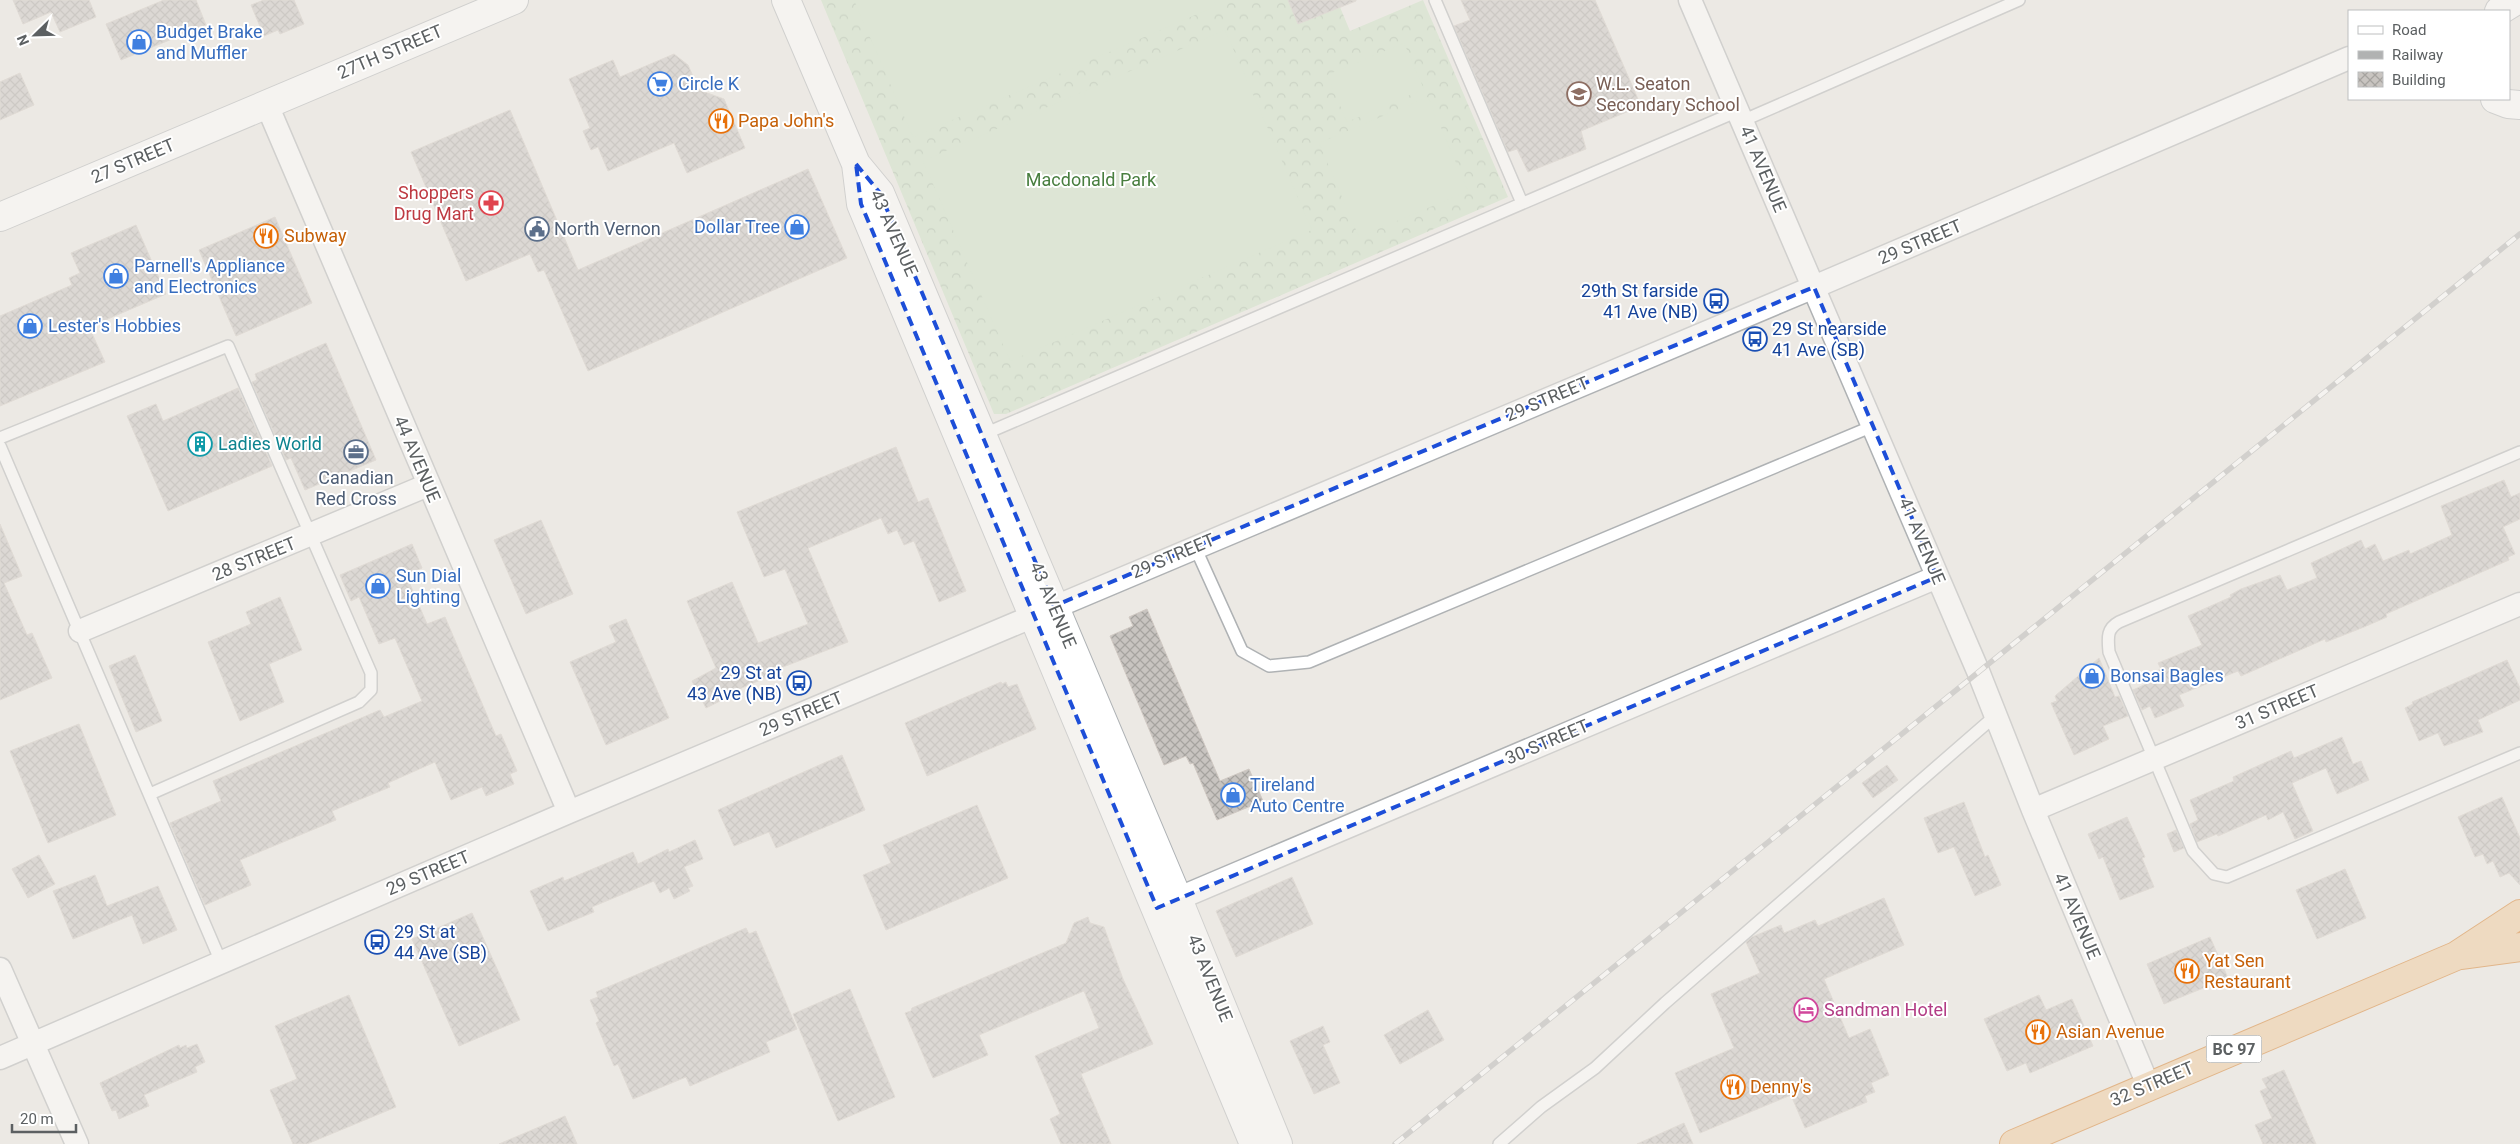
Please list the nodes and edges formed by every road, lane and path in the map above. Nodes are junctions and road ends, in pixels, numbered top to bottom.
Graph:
1 (514, 0) edge
2 (1435, 0) edge
3 (2019, 0) edge
4 (1694, 1) edge
5 (785, 4) edge
6 (2348, 58) edge
7 (2498, 100) edge
8 (267, 105) junction
9 (2520, 105) edge
10 (1740, 116) junction
11 (856, 164) junction
12 (1522, 203) junction
13 (0, 217) edge
14 (1814, 288) junction
15 (1873, 426) junction
16 (981, 436) junction
17 (0, 438) edge
18 (0, 446) edge
19 (2520, 452) edge
20 (428, 485) junction
21 (311, 536) junction
22 (1195, 547) junction
23 (1937, 577) junction
24 (2520, 604) edge
25 (1043, 611) junction
26 (80, 631) junction
27 (1995, 716) junction
28 (2520, 753) edge
29 (2153, 759) junction
30 (150, 794) junction
31 (2033, 810) junction
32 (568, 812) junction
33 (1168, 903) junction
34 (2520, 914) edge
35 (2520, 947) edge
36 (2456, 956) junction
37 (222, 962) junction
38 (0, 969) edge
39 (32, 1044) junction
40 (0, 1058) edge
41 (2148, 1085) junction
42 (77, 1144) edge
43 (1254, 1144) edge
44 (1278, 1144) edge
45 (1499, 1144) edge
46 (2014, 1144) edge

1 - 8 street, 27TH STREET
2 - 12 lane
3 - 10 lane
4 - 10 street, 41 AVENUE
5 - 11 street
6 - 14 street, 29 STREET
7 - 9 street
8 - 13 street, 27 STREET
8 - 20 street, 44 AVENUE
10 - 12 lane
10 - 14 street, 41 AVENUE
11 - 16 street, 43 AVENUE
11 - 25 street, 43 AVENUE
12 - 16 lane
14 - 15 street, 41 AVENUE
14 - 22 street, 29 STREET
15 - 22 lane
15 - 23 street, 41 AVENUE
16 - 25 street, 43 AVENUE
17 - 21 lane
18 - 26 lane
19 - 29 lane
20 - 21 street, 28 STREET
20 - 32 street, 44 AVENUE
21 - 26 street, 28 STREET
21 - 30 lane
22 - 25 street, 29 STREET
23 - 27 street, 41 AVENUE
23 - 33 street, 30 STREET
24 - 29 street, 31 STREET
25 - 32 street, 29 STREET
25 - 33 street, 43 AVENUE
26 - 30 lane
27 - 31 street, 41 AVENUE
27 - 45 lane
28 - 29 lane
29 - 31 street, 31 STREET
30 - 37 lane
31 - 41 street, 41 AVENUE
32 - 37 street, 29 STREET
33 - 43 street, 43 AVENUE
33 - 44 street, 43 AVENUE
34 - 36 highway, 32 STREET / BC 97
35 - 36 highway, 32 STREET / BC 97
36 - 41 highway, 32 STREET / BC 97
37 - 39 street, 29 STREET
38 - 39 street
39 - 40 street, 29 STREET
39 - 42 street
41 - 46 highway, 32 STREET / BC 97

